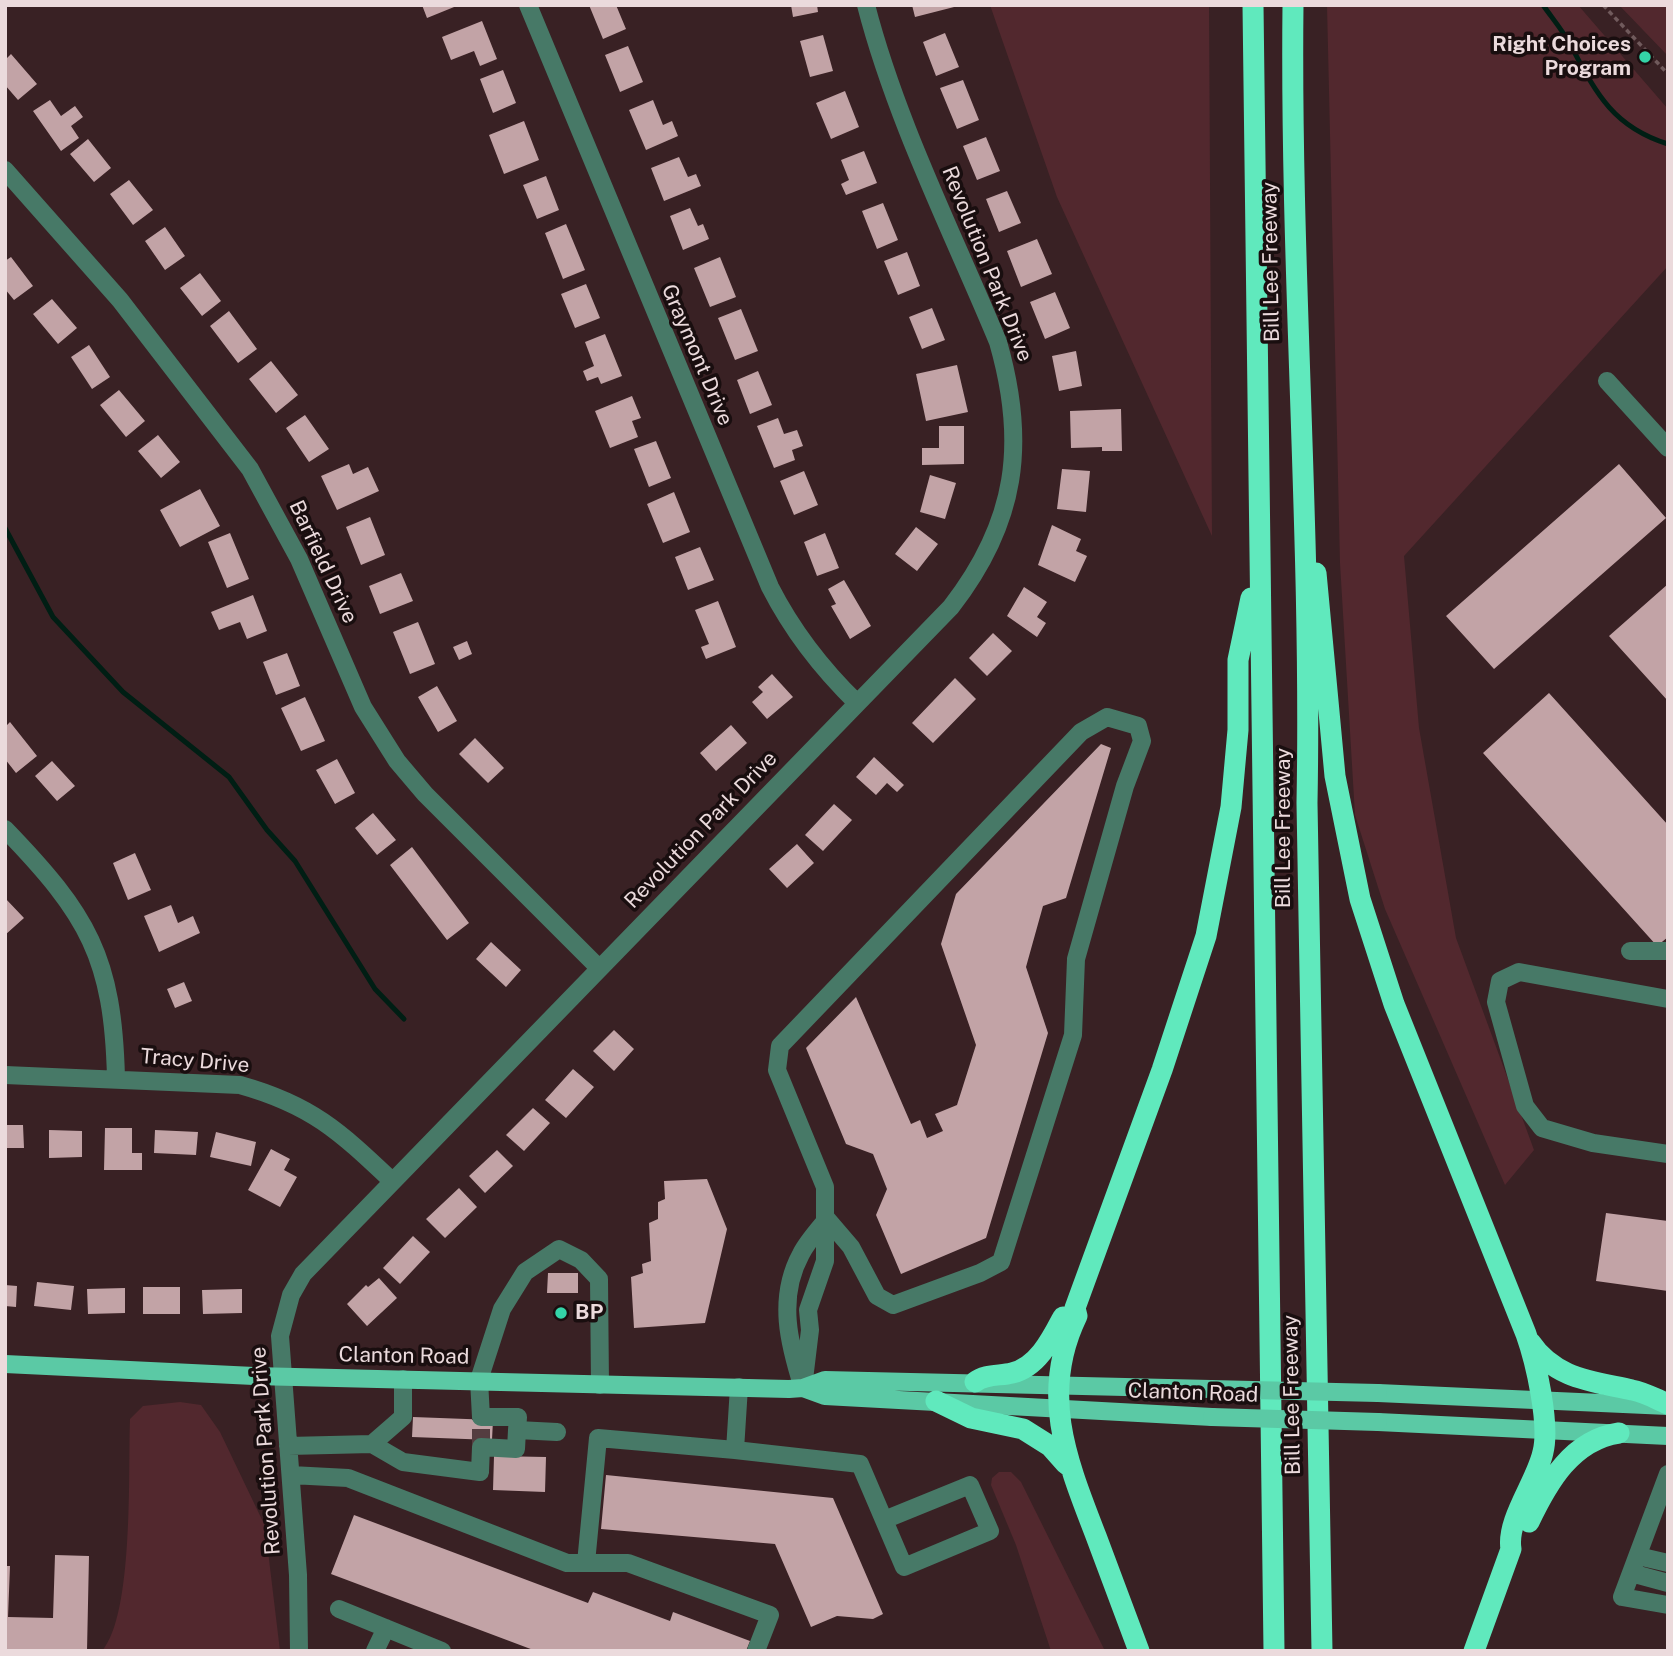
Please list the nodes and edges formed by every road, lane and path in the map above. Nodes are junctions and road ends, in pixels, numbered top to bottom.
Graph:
1 (528, 5) edge
2 (866, 5) edge
3 (1253, 5) edge
4 (1293, 5) edge
5 (1603, 5) edge
6 (1668, 74) edge
7 (5, 170) edge
8 (1607, 381) dead end
9 (1668, 448) edge
10 (1300, 456) junction
11 (1259, 559) junction
12 (857, 703) junction
13 (5, 829) edge
14 (1630, 951) dead end
15 (1668, 951) edge
16 (599, 968) junction
17 (1668, 999) edge
18 (5, 1074) edge
19 (116, 1078) junction
20 (1668, 1154) edge
21 (392, 1181) junction
22 (827, 1219) junction
23 (1075, 1308) junction
24 (1527, 1334) junction
25 (266, 1344) dead end
26 (255, 1352) dead end
27 (5, 1364) edge
28 (283, 1376) junction
29 (402, 1379) junction
30 (480, 1380) junction
31 (975, 1382) junction
32 (1059, 1384) junction
33 (600, 1385) junction
34 (739, 1387) junction
35 (803, 1388) junction
36 (1540, 1399) junction
37 (936, 1401) junction
38 (1668, 1405) edge
39 (1059, 1407) junction
40 (1544, 1429) junction
41 (517, 1430) junction
42 (557, 1432) dead end
43 (1619, 1433) junction
44 (1668, 1436) edge
45 (372, 1444) junction
46 (288, 1446) junction
47 (735, 1450) junction
48 (1071, 1474) junction
49 (1668, 1474) edge
50 (291, 1475) junction
51 (1665, 1494) edge
52 (1662, 1514) edge
53 (884, 1520) junction
54 (1511, 1549) junction
55 (1638, 1556) junction
56 (586, 1563) junction
57 (1668, 1563) edge
58 (1631, 1573) junction
59 (1668, 1583) edge
60 (1668, 1605) edge
61 (339, 1609) dead end
62 (386, 1628) junction
63 (299, 1651) edge
64 (375, 1651) edge
65 (442, 1651) edge
66 (756, 1651) edge
67 (1139, 1651) edge
68 (1274, 1651) edge
69 (1322, 1651) edge
70 (1474, 1651) edge

1 - 12 street, Graymont Drive
2 - 12 street, Revolution Park Drive
3 - 11 highway, Bill Lee Freeway
4 - 10 highway, Bill Lee Freeway
5 - 6 path
7 - 16 street, Barfield Drive
8 - 9 street
10 - 24 highway
10 - 69 highway, Bill Lee Freeway
11 - 23 highway
11 - 68 highway, Bill Lee Freeway
12 - 16 street, Revolution Park Drive
13 - 19 street
14 - 15 street
16 - 21 street, Revolution Park Drive
17 - 20 street
18 - 19 street, Tracy Drive
19 - 21 street, Tracy Drive
21 - 28 street, Revolution Park Drive
22 - 22 street
22 - 35 street
22 - 35 street
23 - 31 highway
23 - 32 highway
24 - 36 highway
24 - 38 highway
25 - 26 path
27 - 28 main road, Clanton Road
28 - 29 main road, Clanton Road
28 - 46 street, Revolution Park Drive
29 - 30 main road, Clanton Road
29 - 45 street
30 - 33 main road, Clanton Road
30 - 33 street
30 - 41 street
31 - 32 main road, Clanton Road
31 - 35 main road, Clanton Road
32 - 36 main road, Clanton Road, bridge
32 - 39 highway
33 - 34 main road, Clanton Road
34 - 35 main road, Clanton Road
34 - 47 street
35 - 37 main road, Clanton Road
36 - 38 main road, Clanton Road
36 - 40 highway
37 - 39 main road, Clanton Road
37 - 48 highway
39 - 40 main road, Clanton Road, bridge
39 - 48 highway
40 - 43 main road, Clanton Road
40 - 54 highway
41 - 42 street
41 - 45 street
43 - 44 main road, Clanton Road
43 - 54 highway
45 - 46 street
46 - 50 street, Revolution Park Drive
47 - 53 street
47 - 56 street
48 - 67 highway
49 - 51 street
50 - 56 street
50 - 63 street, Revolution Park Drive
51 - 52 street
52 - 55 street
53 - 53 street
54 - 70 highway
55 - 57 street
55 - 58 street
56 - 66 street
58 - 59 street
58 - 60 street
61 - 62 street
62 - 64 street
62 - 65 street

